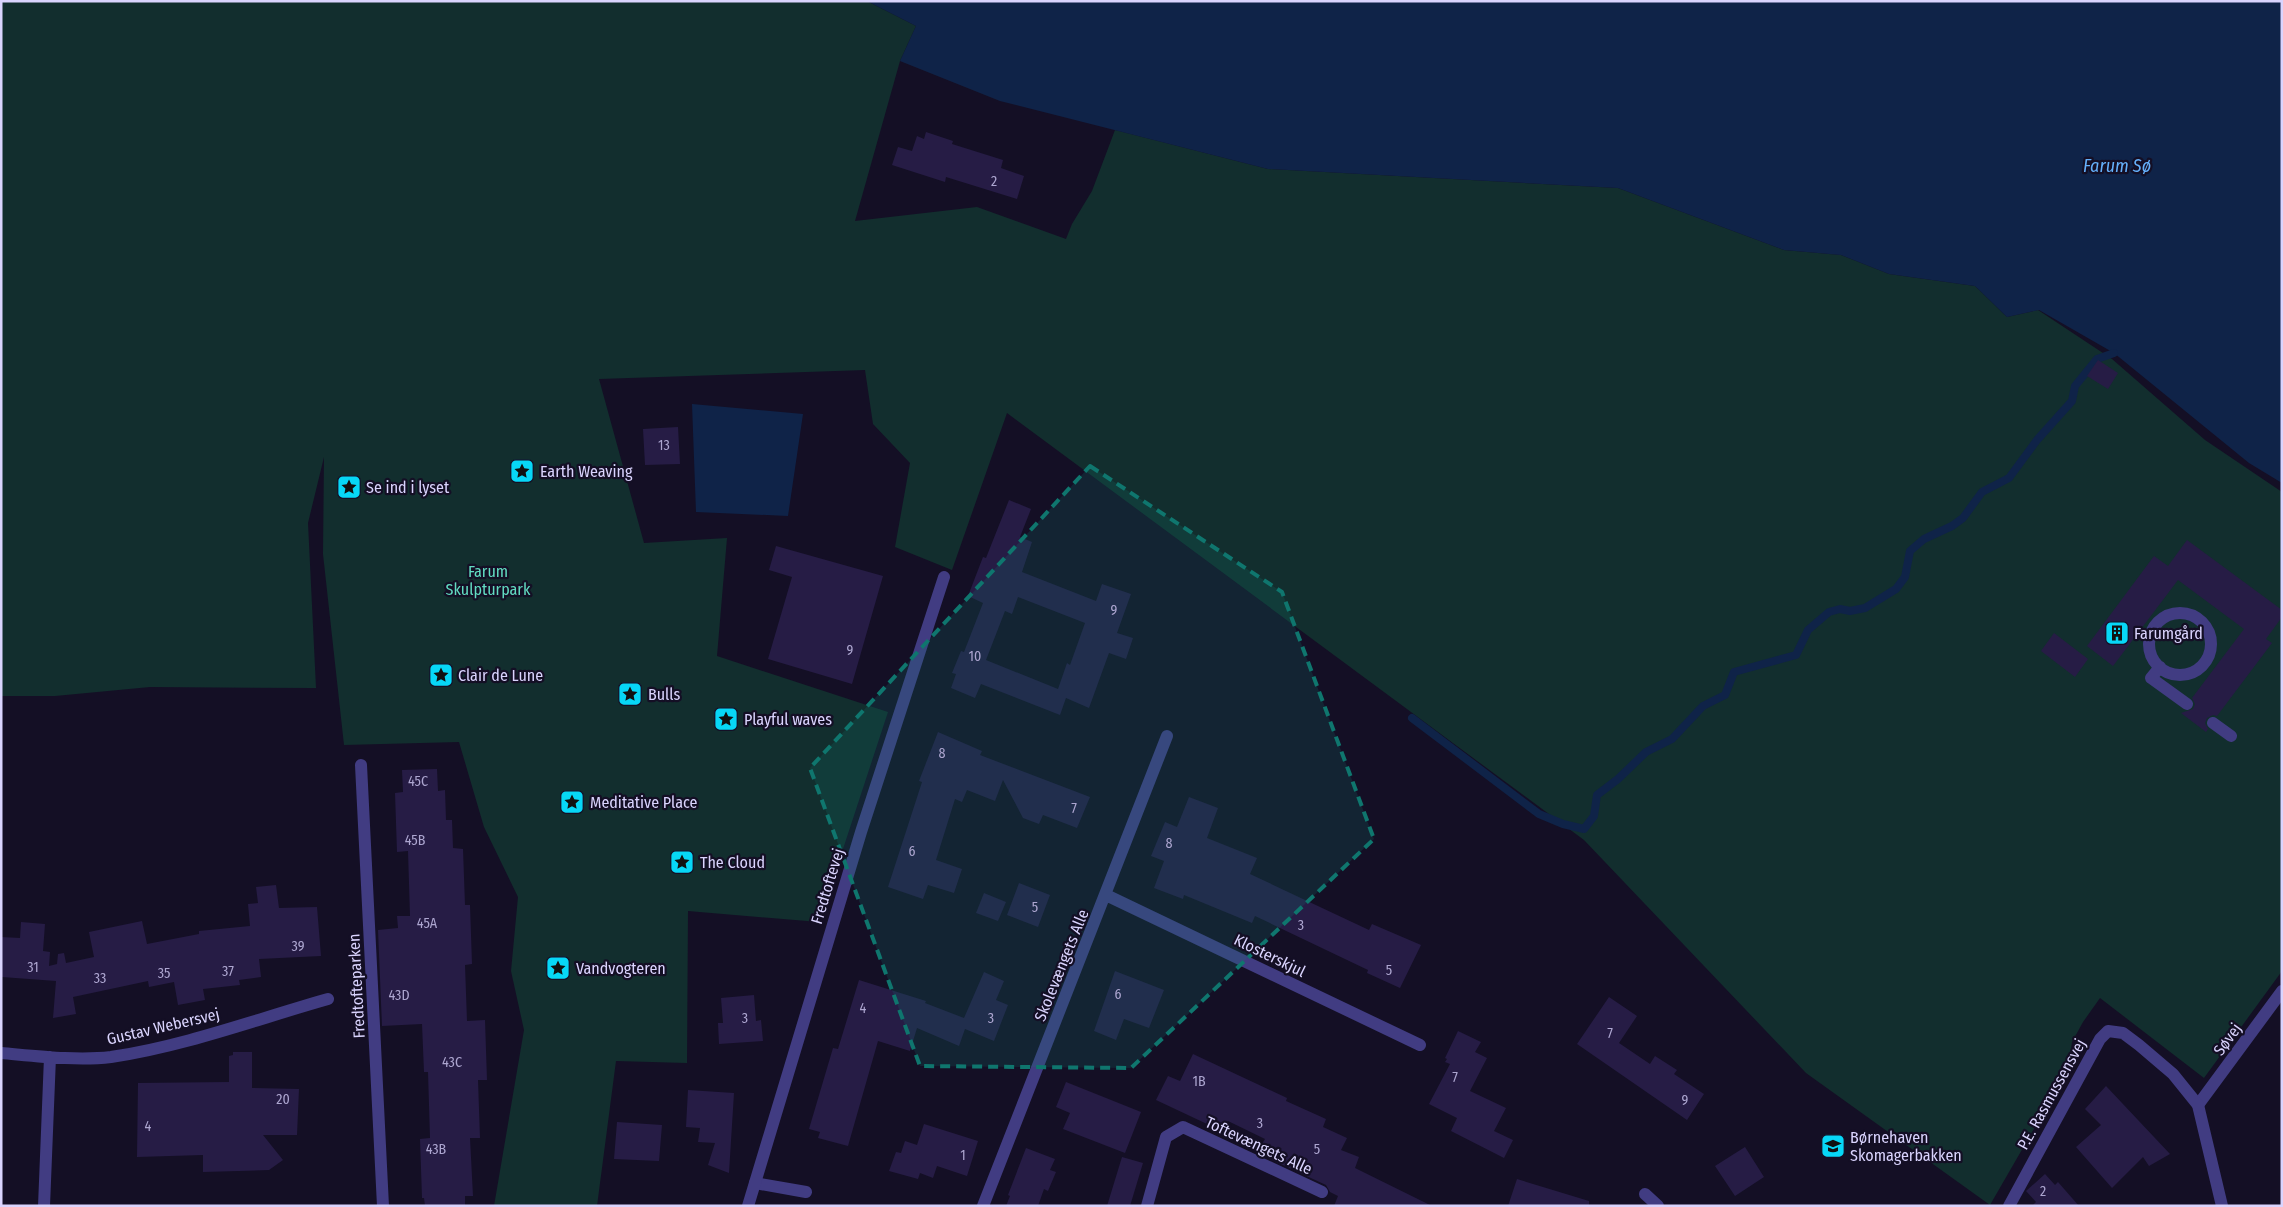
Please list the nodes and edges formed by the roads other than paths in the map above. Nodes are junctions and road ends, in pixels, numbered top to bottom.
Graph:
1 (944, 577) dead end
2 (2160, 667) junction
3 (2187, 704) dead end
4 (2213, 723) dead end
5 (1167, 736) dead end
6 (2231, 736) dead end
7 (361, 765) dead end
8 (1106, 895) junction
9 (2282, 992) edge
10 (328, 999) dead end
11 (1420, 1045) dead end
12 (1, 1053) edge
13 (50, 1057) junction
14 (2198, 1106) junction
15 (755, 1183) junction
16 (806, 1192) dead end
17 (1322, 1192) dead end
18 (1645, 1194) dead end
19 (44, 1206) edge
20 (383, 1206) edge
21 (748, 1206) edge
22 (983, 1206) edge
23 (1147, 1206) edge
24 (1658, 1206) edge
25 (2009, 1206) edge
26 (2222, 1206) edge

1 - 15 street, Fredtoftevej
2 - 2 street
2 - 3 street
4 - 6 street
5 - 8 street, Skolevængets Alle
7 - 20 street, Fredtofteparken
8 - 11 street, Klosterskjul
8 - 22 street, Skolevængets Alle
9 - 14 street, Søvej
10 - 13 street, Gustav Webersvej
12 - 13 street, Gustav Webersvej
13 - 19 street
14 - 25 street, P.E. Rasmussensvej
14 - 26 street
15 - 16 street
15 - 21 street, Fredtoftevej
17 - 23 street, Toftevængets Alle
18 - 24 street

